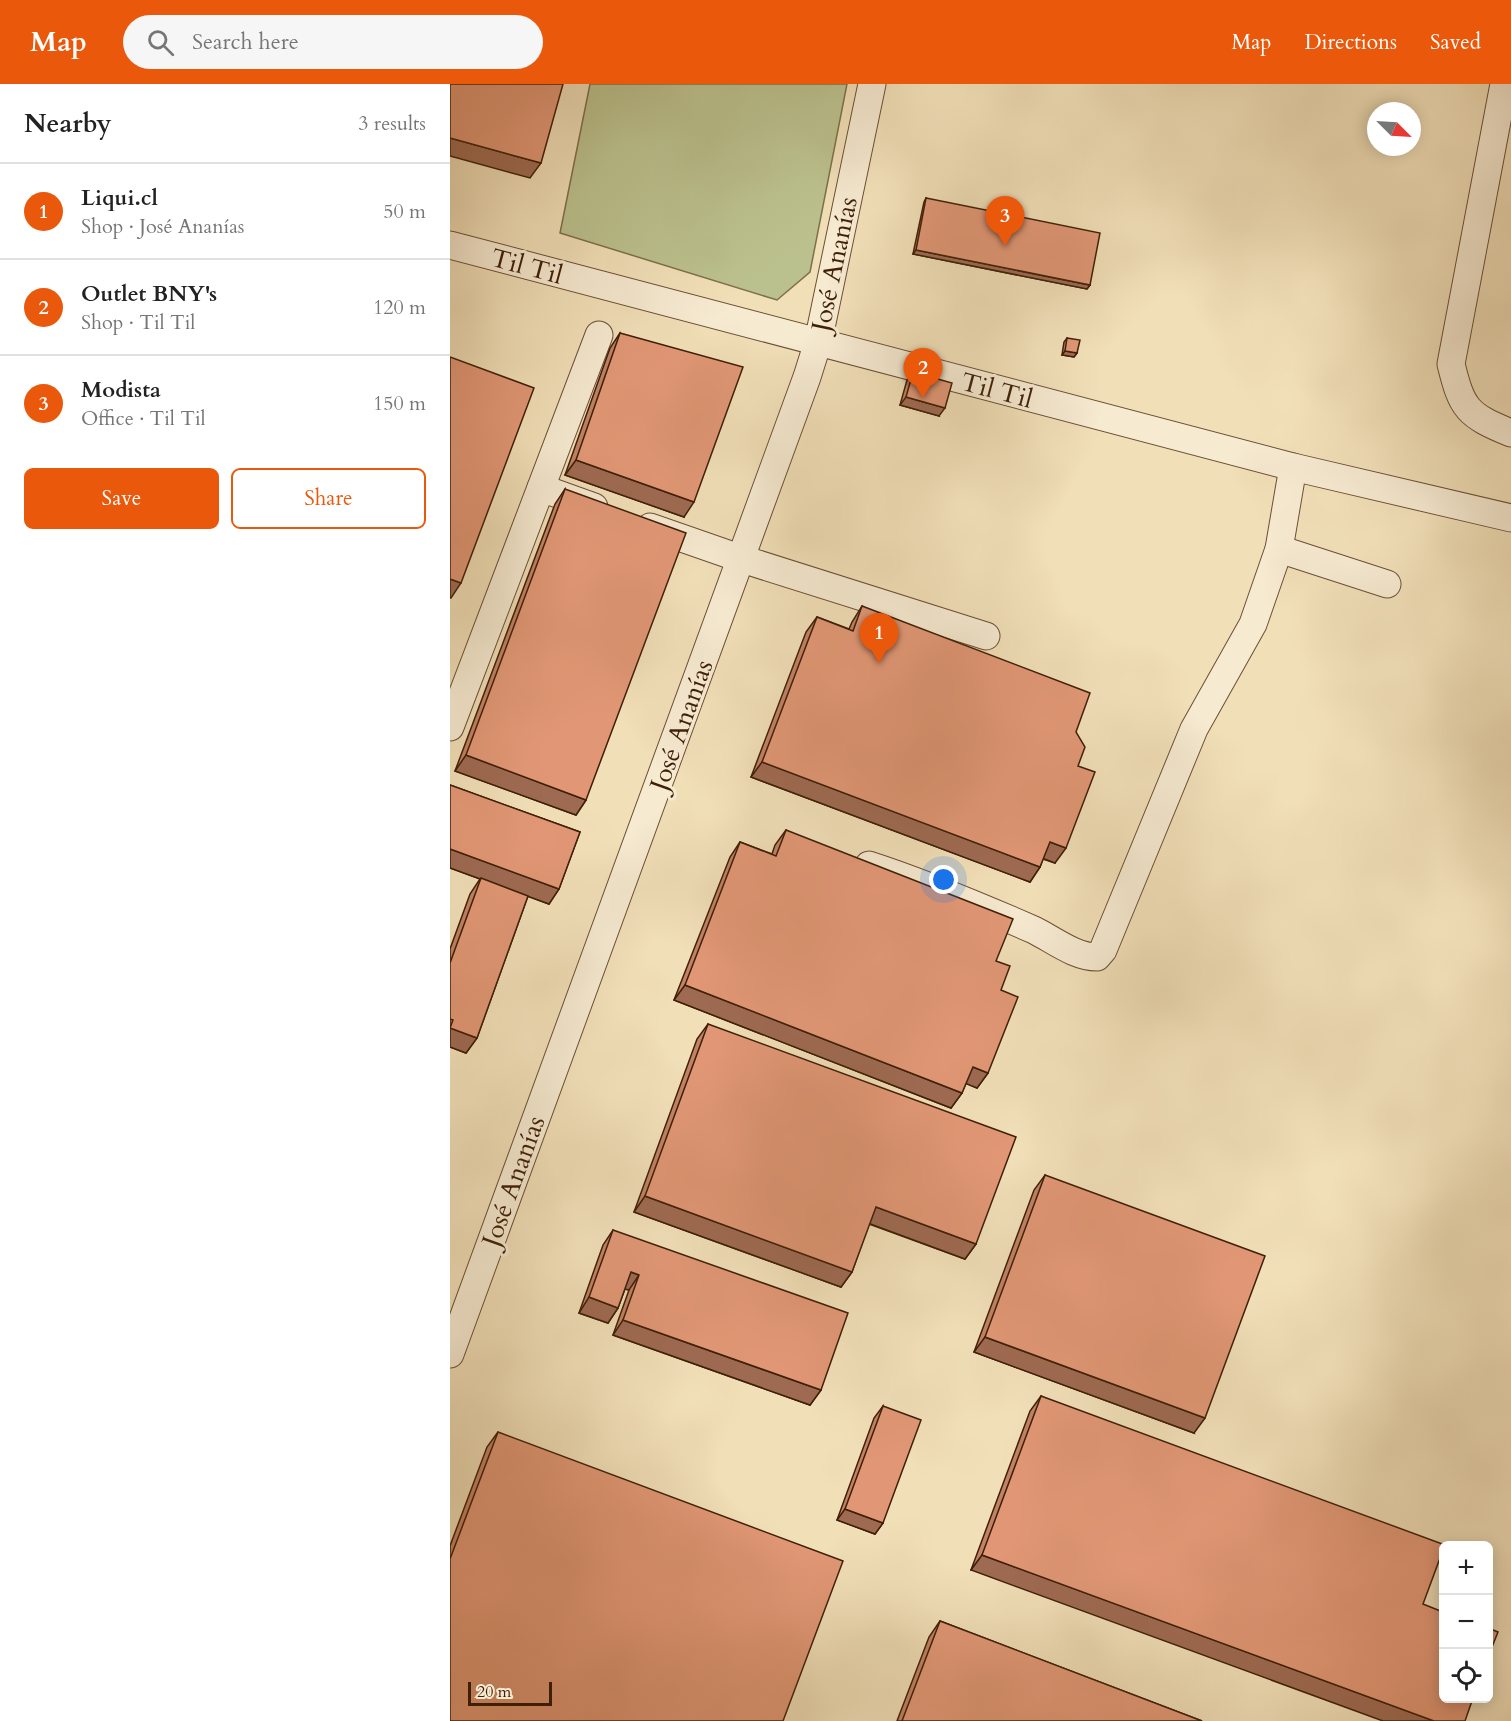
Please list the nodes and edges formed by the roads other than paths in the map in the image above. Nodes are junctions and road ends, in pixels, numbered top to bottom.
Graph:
1 (872, 84) edge
2 (1504, 84) edge
3 (450, 245) edge
4 (599, 335) dead end
5 (818, 342) junction
6 (1511, 433) edge
7 (1293, 467) junction
8 (541, 488) junction
9 (1511, 518) edge
10 (1280, 549) junction
11 (742, 559) junction
12 (1387, 584) dead end
13 (986, 636) dead end
14 (450, 727) edge
15 (845, 856) edge
16 (450, 1354) edge

1 - 5 street, José Ananías
2 - 6 street
3 - 5 street, Til Til
4 - 8 street
5 - 7 street, Til Til
5 - 11 street, José Ananías
7 - 9 street, Til Til
7 - 10 street
8 - 11 street
8 - 14 street
10 - 12 street
10 - 15 street
11 - 13 street
11 - 16 street, José Ananías

